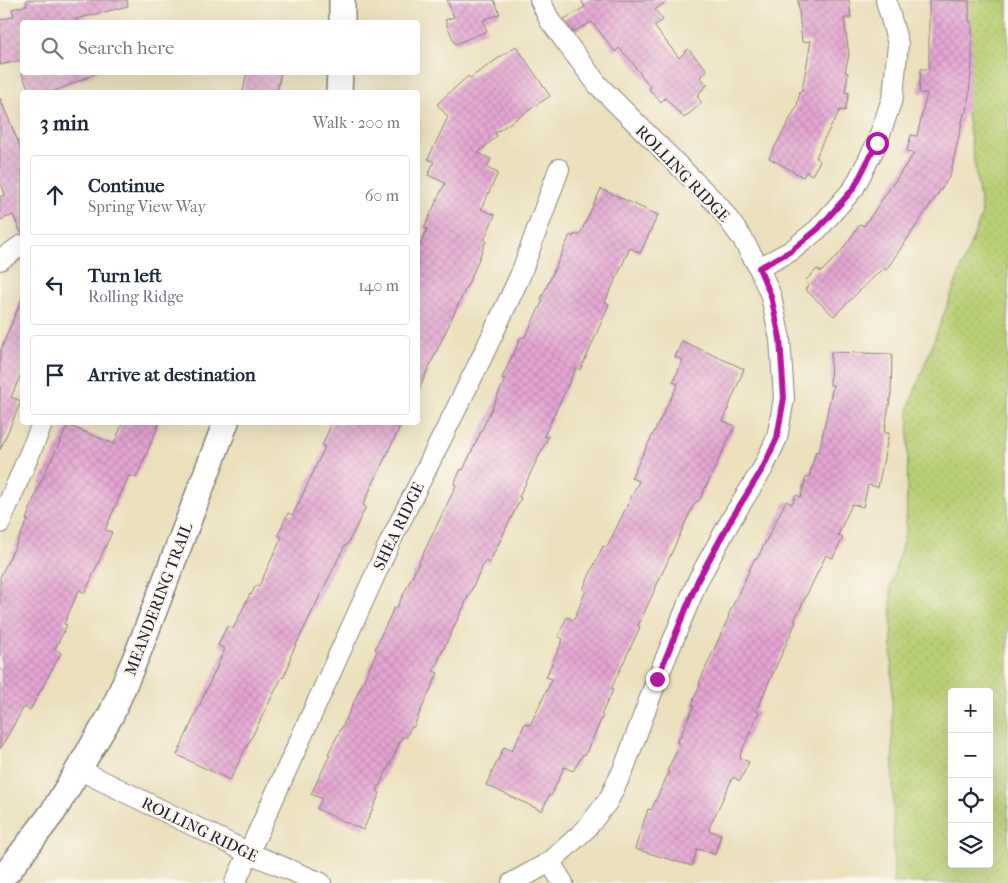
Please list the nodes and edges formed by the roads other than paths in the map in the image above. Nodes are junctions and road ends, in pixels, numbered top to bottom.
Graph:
1 (342, 0) edge
2 (540, 0) edge
3 (886, 0) edge
4 (342, 20) edge
5 (340, 75) edge
6 (339, 90) edge
7 (560, 169) dead end
8 (20, 246) edge
9 (0, 260) edge
10 (759, 268) junction
11 (42, 425) edge
12 (225, 425) edge
13 (0, 523) edge
14 (80, 770) junction
15 (249, 854) junction
16 (550, 862) junction
17 (0, 878) edge
18 (235, 883) edge
19 (321, 883) edge
20 (512, 883) edge
21 (563, 883) edge

1 - 4 street
2 - 10 street, ROLLING RIDGE
3 - 10 street
5 - 6 street
7 - 15 street, SHEA RIDGE
8 - 9 street
10 - 16 street, ROLLING RIDGE
11 - 13 street
12 - 14 street, MEANDERING TRAIL
14 - 15 street, ROLLING RIDGE
14 - 17 street, MEANDERING TRAIL
15 - 18 street, SHEA RIDGE
15 - 19 street, ROLLING RIDGE
16 - 20 street, ROLLING RIDGE
16 - 21 street

